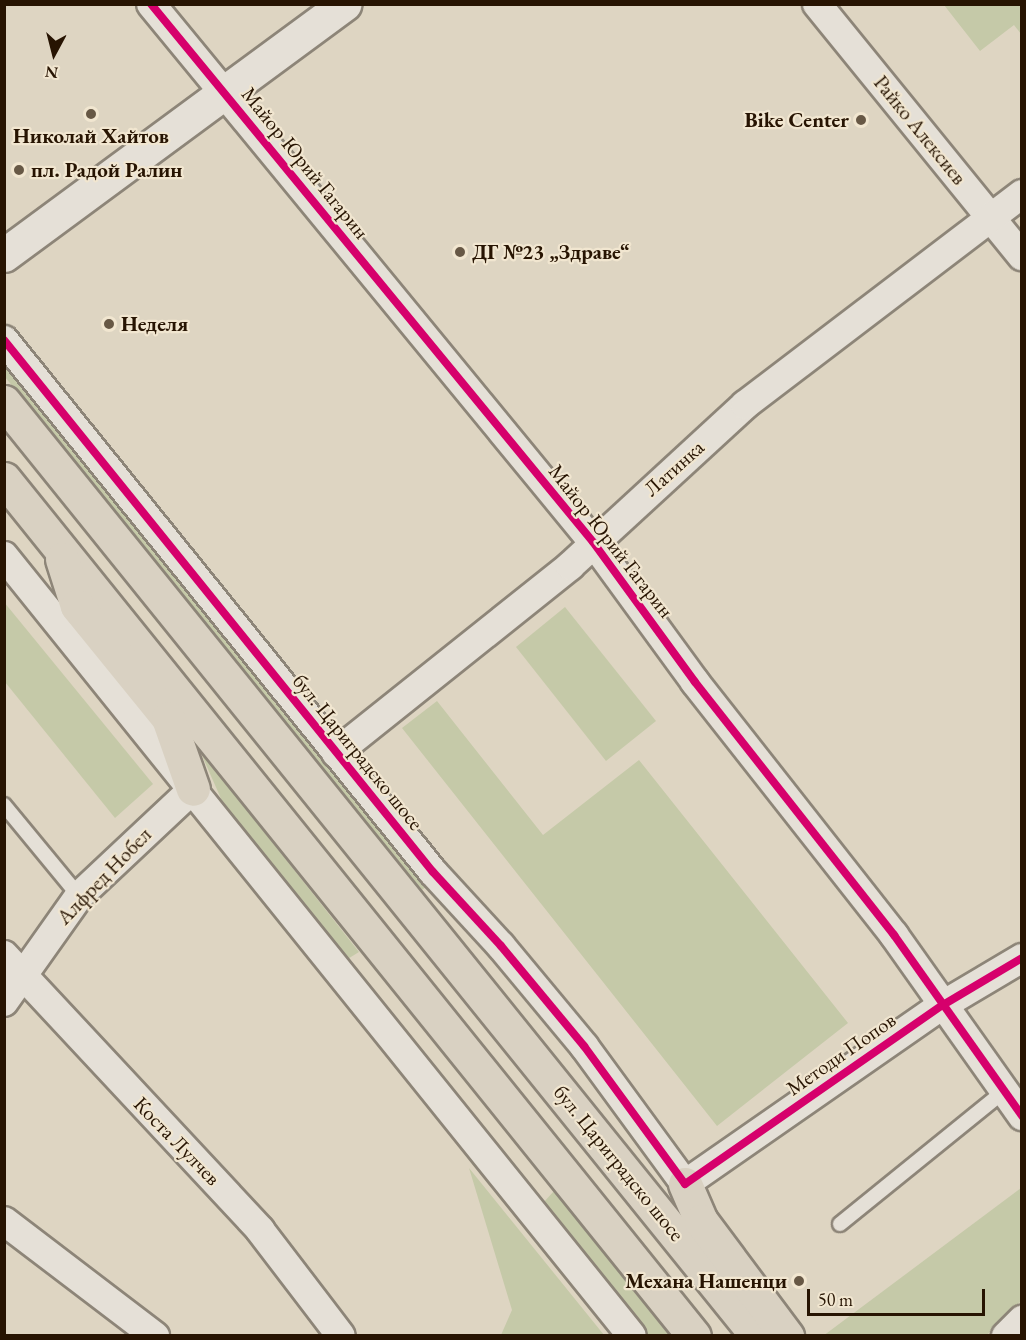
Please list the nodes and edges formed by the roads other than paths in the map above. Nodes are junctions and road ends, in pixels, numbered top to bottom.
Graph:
1 (151, 4) edge
2 (345, 4) edge
3 (817, 4) edge
4 (225, 94) junction
5 (1022, 194) edge
6 (992, 217) junction
7 (4, 255) edge
8 (1022, 256) edge
9 (4, 340) edge
10 (4, 402) edge
11 (4, 478) edge
12 (593, 542) junction
13 (58, 543) junction
14 (4, 556) edge
15 (336, 753) junction
16 (193, 789) junction
17 (4, 805) edge
18 (79, 896) junction
19 (1022, 957) edge
20 (14, 964) edge
21 (4, 1002) edge
22 (943, 1005) junction
23 (1004, 1091) junction
24 (1022, 1116) edge
25 (685, 1184) junction
26 (4, 1221) edge
27 (840, 1224) dead end
28 (1022, 1320) edge
29 (155, 1335) edge
30 (341, 1335) edge
31 (632, 1335) edge
32 (694, 1335) edge
33 (757, 1335) edge
34 (787, 1335) edge
35 (1006, 1335) edge

1 - 4 street, Майор Юрий Гагарин
2 - 4 street
3 - 6 street, Райко Алексиев
4 - 7 street
4 - 12 street, Майор Юрий Гагарин
5 - 6 street, Латинка
6 - 8 street, Райко Алексиев
6 - 12 street, Латинка
9 - 15 street, бул. Цариградско шосе
10 - 33 highway, бул. Цариградско шосе
11 - 13 highway
12 - 15 street, Латинка
12 - 22 street, Майор Юрий Гагарин
13 - 16 highway
13 - 32 highway
14 - 16 street
15 - 25 street, бул. Цариградско шосе
16 - 18 street, Алфред Нобел
16 - 31 street
17 - 18 lane
18 - 20 street, Алфред Нобел
19 - 22 street, Методи Попов
20 - 21 street, Алфред Нобел
20 - 30 street, Коста Лулчев
22 - 23 street, Майор Юрий Гагарин
22 - 25 street, Методи Попов
23 - 24 street, Майор Юрий Гагарин
23 - 27 lane
25 - 34 highway
26 - 29 street
28 - 35 street

